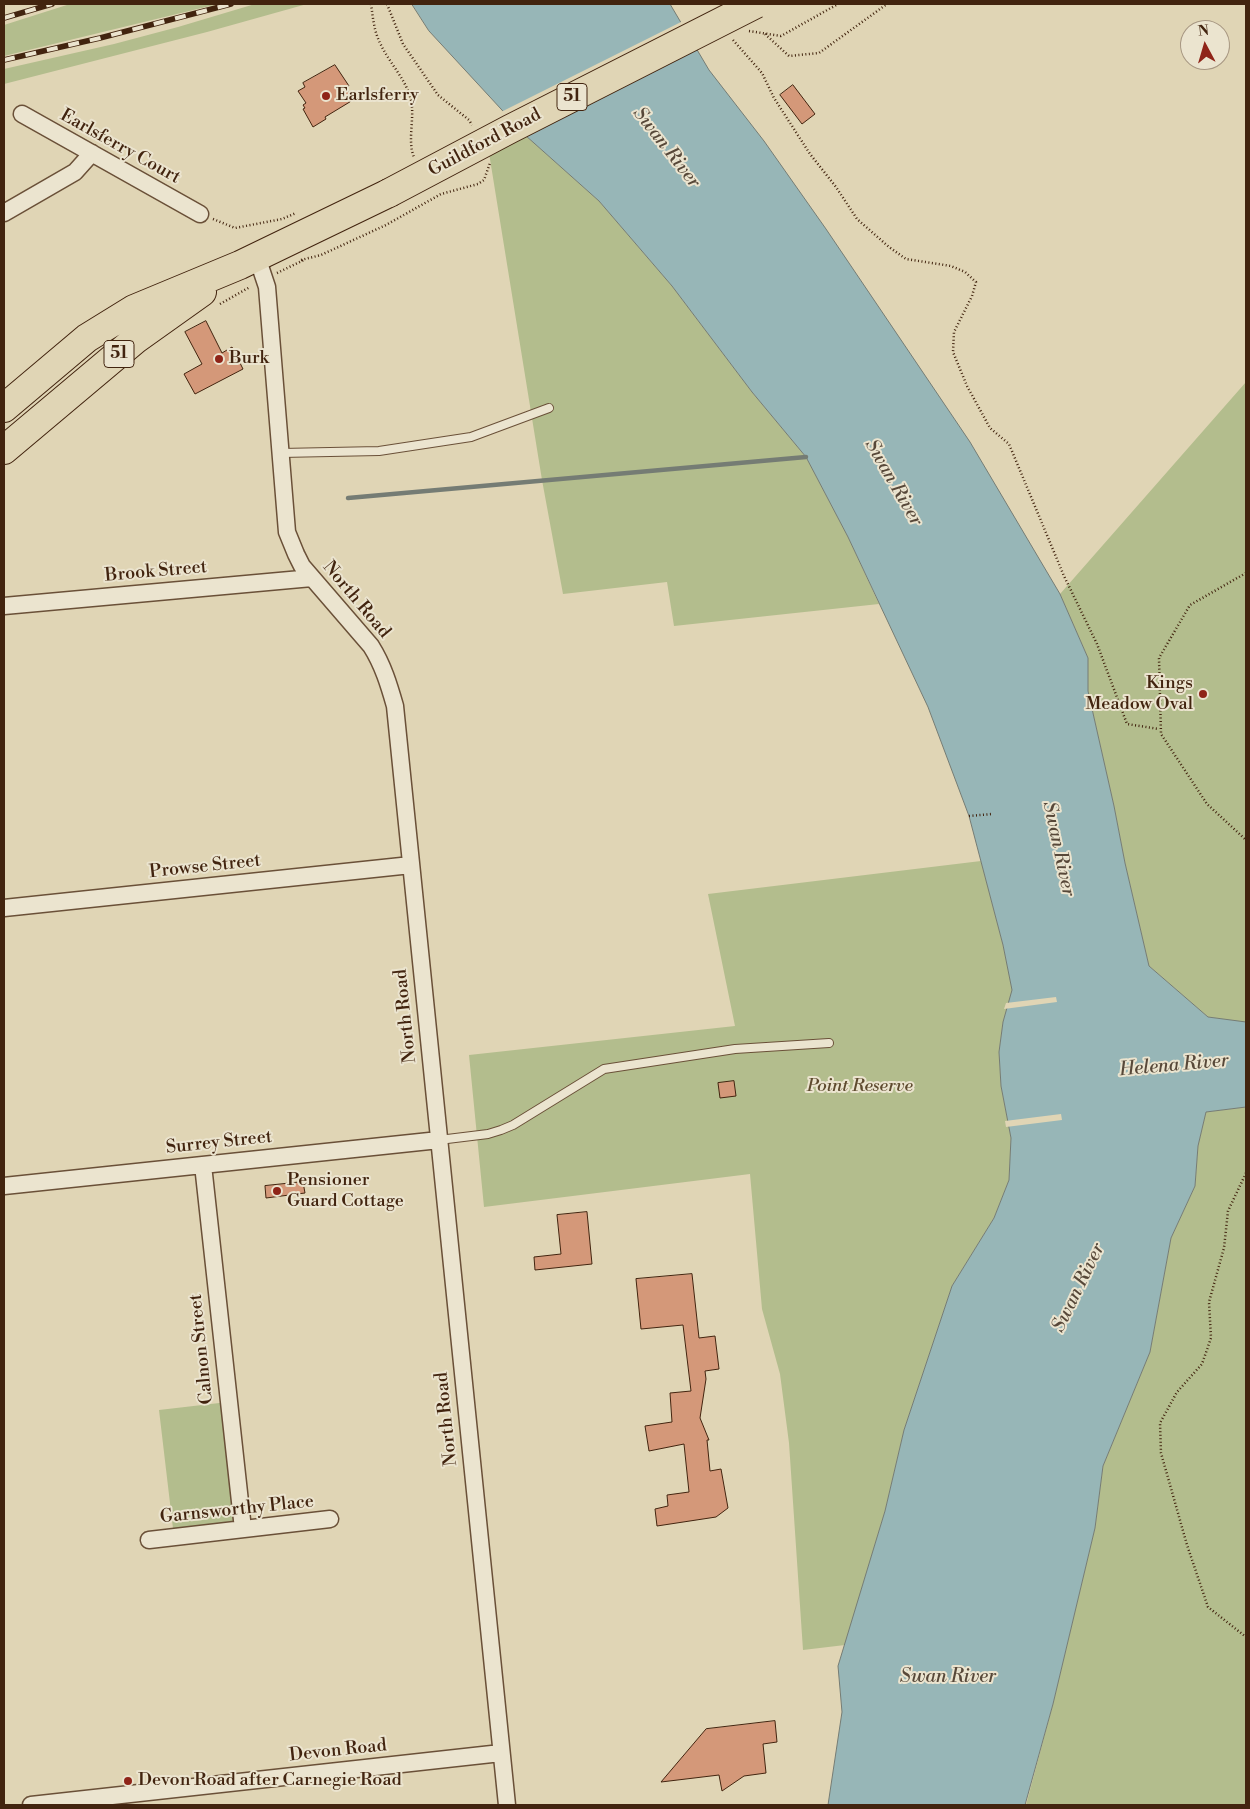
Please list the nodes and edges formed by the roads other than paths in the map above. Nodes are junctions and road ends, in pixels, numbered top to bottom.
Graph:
1 (751, 14) edge
2 (22, 114) dead end
3 (92, 153) junction
4 (4, 213) edge
5 (200, 214) road end
6 (248, 261) junction
7 (4, 408) edge
8 (550, 408) dead end
9 (4, 450) edge
10 (281, 453) junction
11 (312, 578) junction
12 (4, 606) edge
13 (411, 865) junction
14 (4, 908) edge
15 (829, 1042) dead end
16 (439, 1140) junction
17 (203, 1165) junction
18 (4, 1186) edge
19 (330, 1519) dead end
20 (243, 1529) junction
21 (149, 1540) dead end
22 (501, 1753) junction
23 (31, 1805) edge
24 (507, 1805) edge

1 - 6 highway, Guildford Road / 51, bridge
2 - 3 street, Earlsferry Court
3 - 4 street
3 - 5 street, Earlsferry Court
6 - 7 highway, Guildford Road / 51
6 - 9 highway, Guildford Road / 51
6 - 10 street, North Road
8 - 10 lane
10 - 11 street, North Road
11 - 12 street, Brook Street
11 - 13 street, North Road
13 - 14 street, Prowse Street
13 - 16 street, North Road
15 - 16 lane
16 - 17 street, Surrey Street
16 - 22 street, North Road
17 - 18 street, Surrey Street
17 - 20 street, Calnon Street
19 - 20 street, Garnsworthy Place
20 - 21 street, Garnsworthy Place
22 - 23 street, Devon Road
22 - 24 street, North Road

